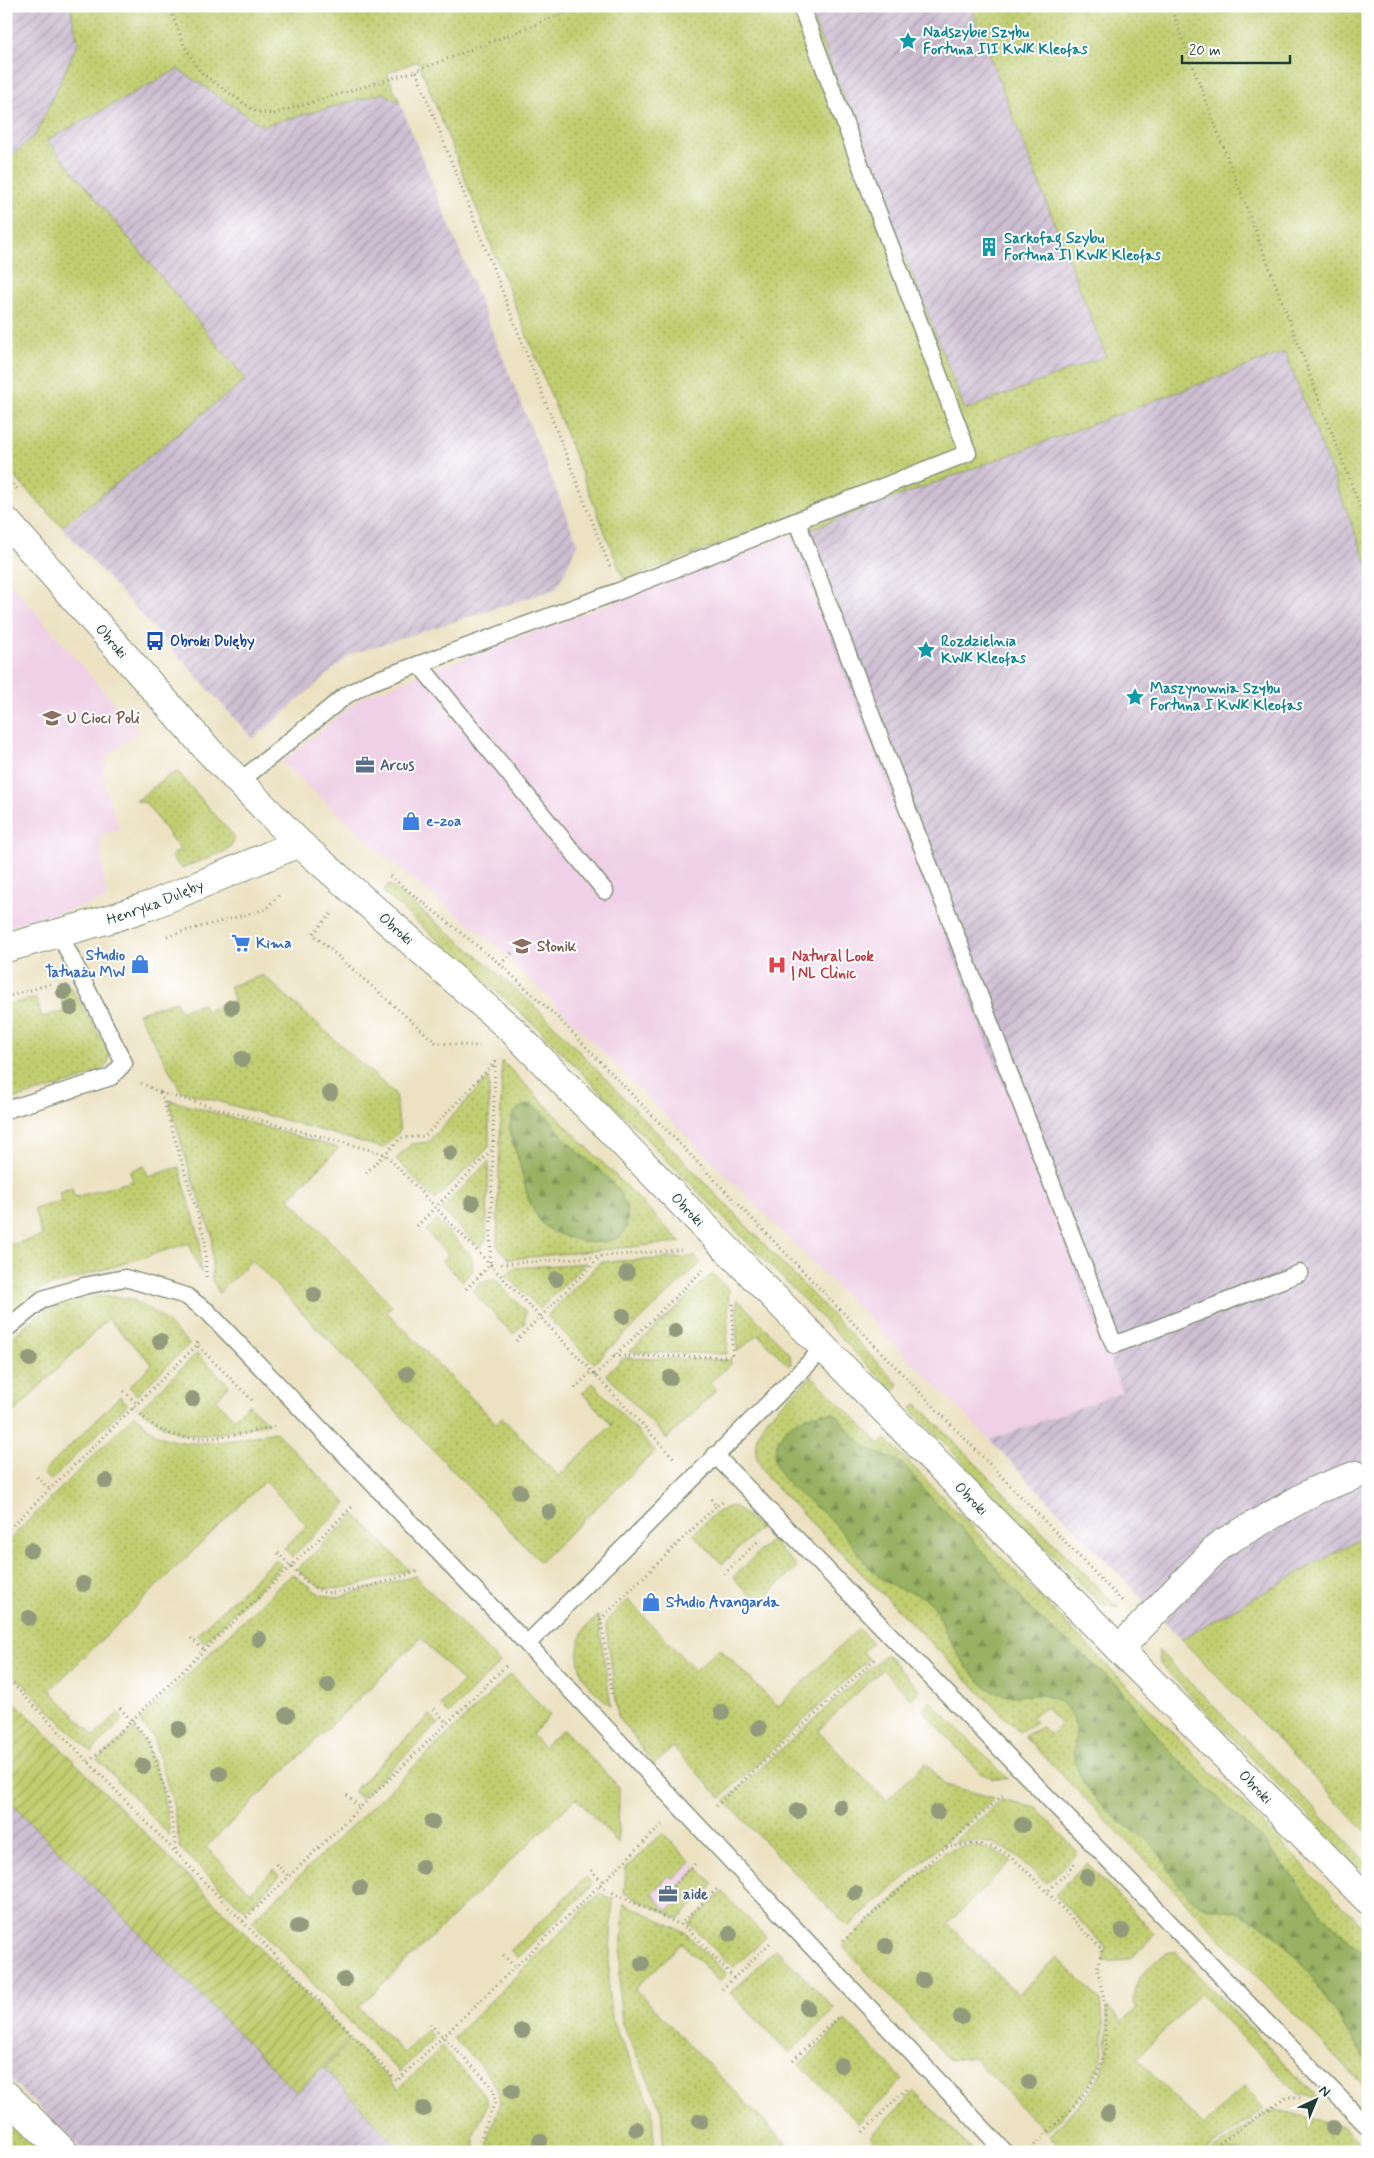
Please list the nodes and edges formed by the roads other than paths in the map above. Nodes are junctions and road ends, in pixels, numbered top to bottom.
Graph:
1 (801, 6) edge
2 (6, 521) edge
3 (797, 522) junction
4 (419, 664) junction
5 (239, 782) junction
6 (299, 843) junction
7 (606, 891) dead end
8 (59, 933) junction
9 (6, 948) edge
10 (6, 1110) edge
11 (1300, 1273) dead end
12 (6, 1330) edge
13 (824, 1348) junction
14 (715, 1455) junction
15 (1356, 1475) dead end
16 (527, 1644) junction
17 (1119, 1649) junction
18 (1368, 1900) edge
19 (6, 2095) edge
20 (1368, 2128) edge
21 (64, 2152) edge
22 (1005, 2152) edge

1 - 3 lane
2 - 5 street, Obroki
3 - 4 lane
3 - 11 lane
4 - 5 lane
4 - 7 lane
5 - 6 street, Obroki
6 - 8 street, Henryka Dulęby
6 - 13 street, Obroki
8 - 9 street, Henryka Dulęby
8 - 10 lane
12 - 16 lane
13 - 14 lane
13 - 17 street, Obroki
14 - 16 lane
14 - 20 lane
15 - 17 street
16 - 22 lane
17 - 18 street, Obroki
19 - 21 street

